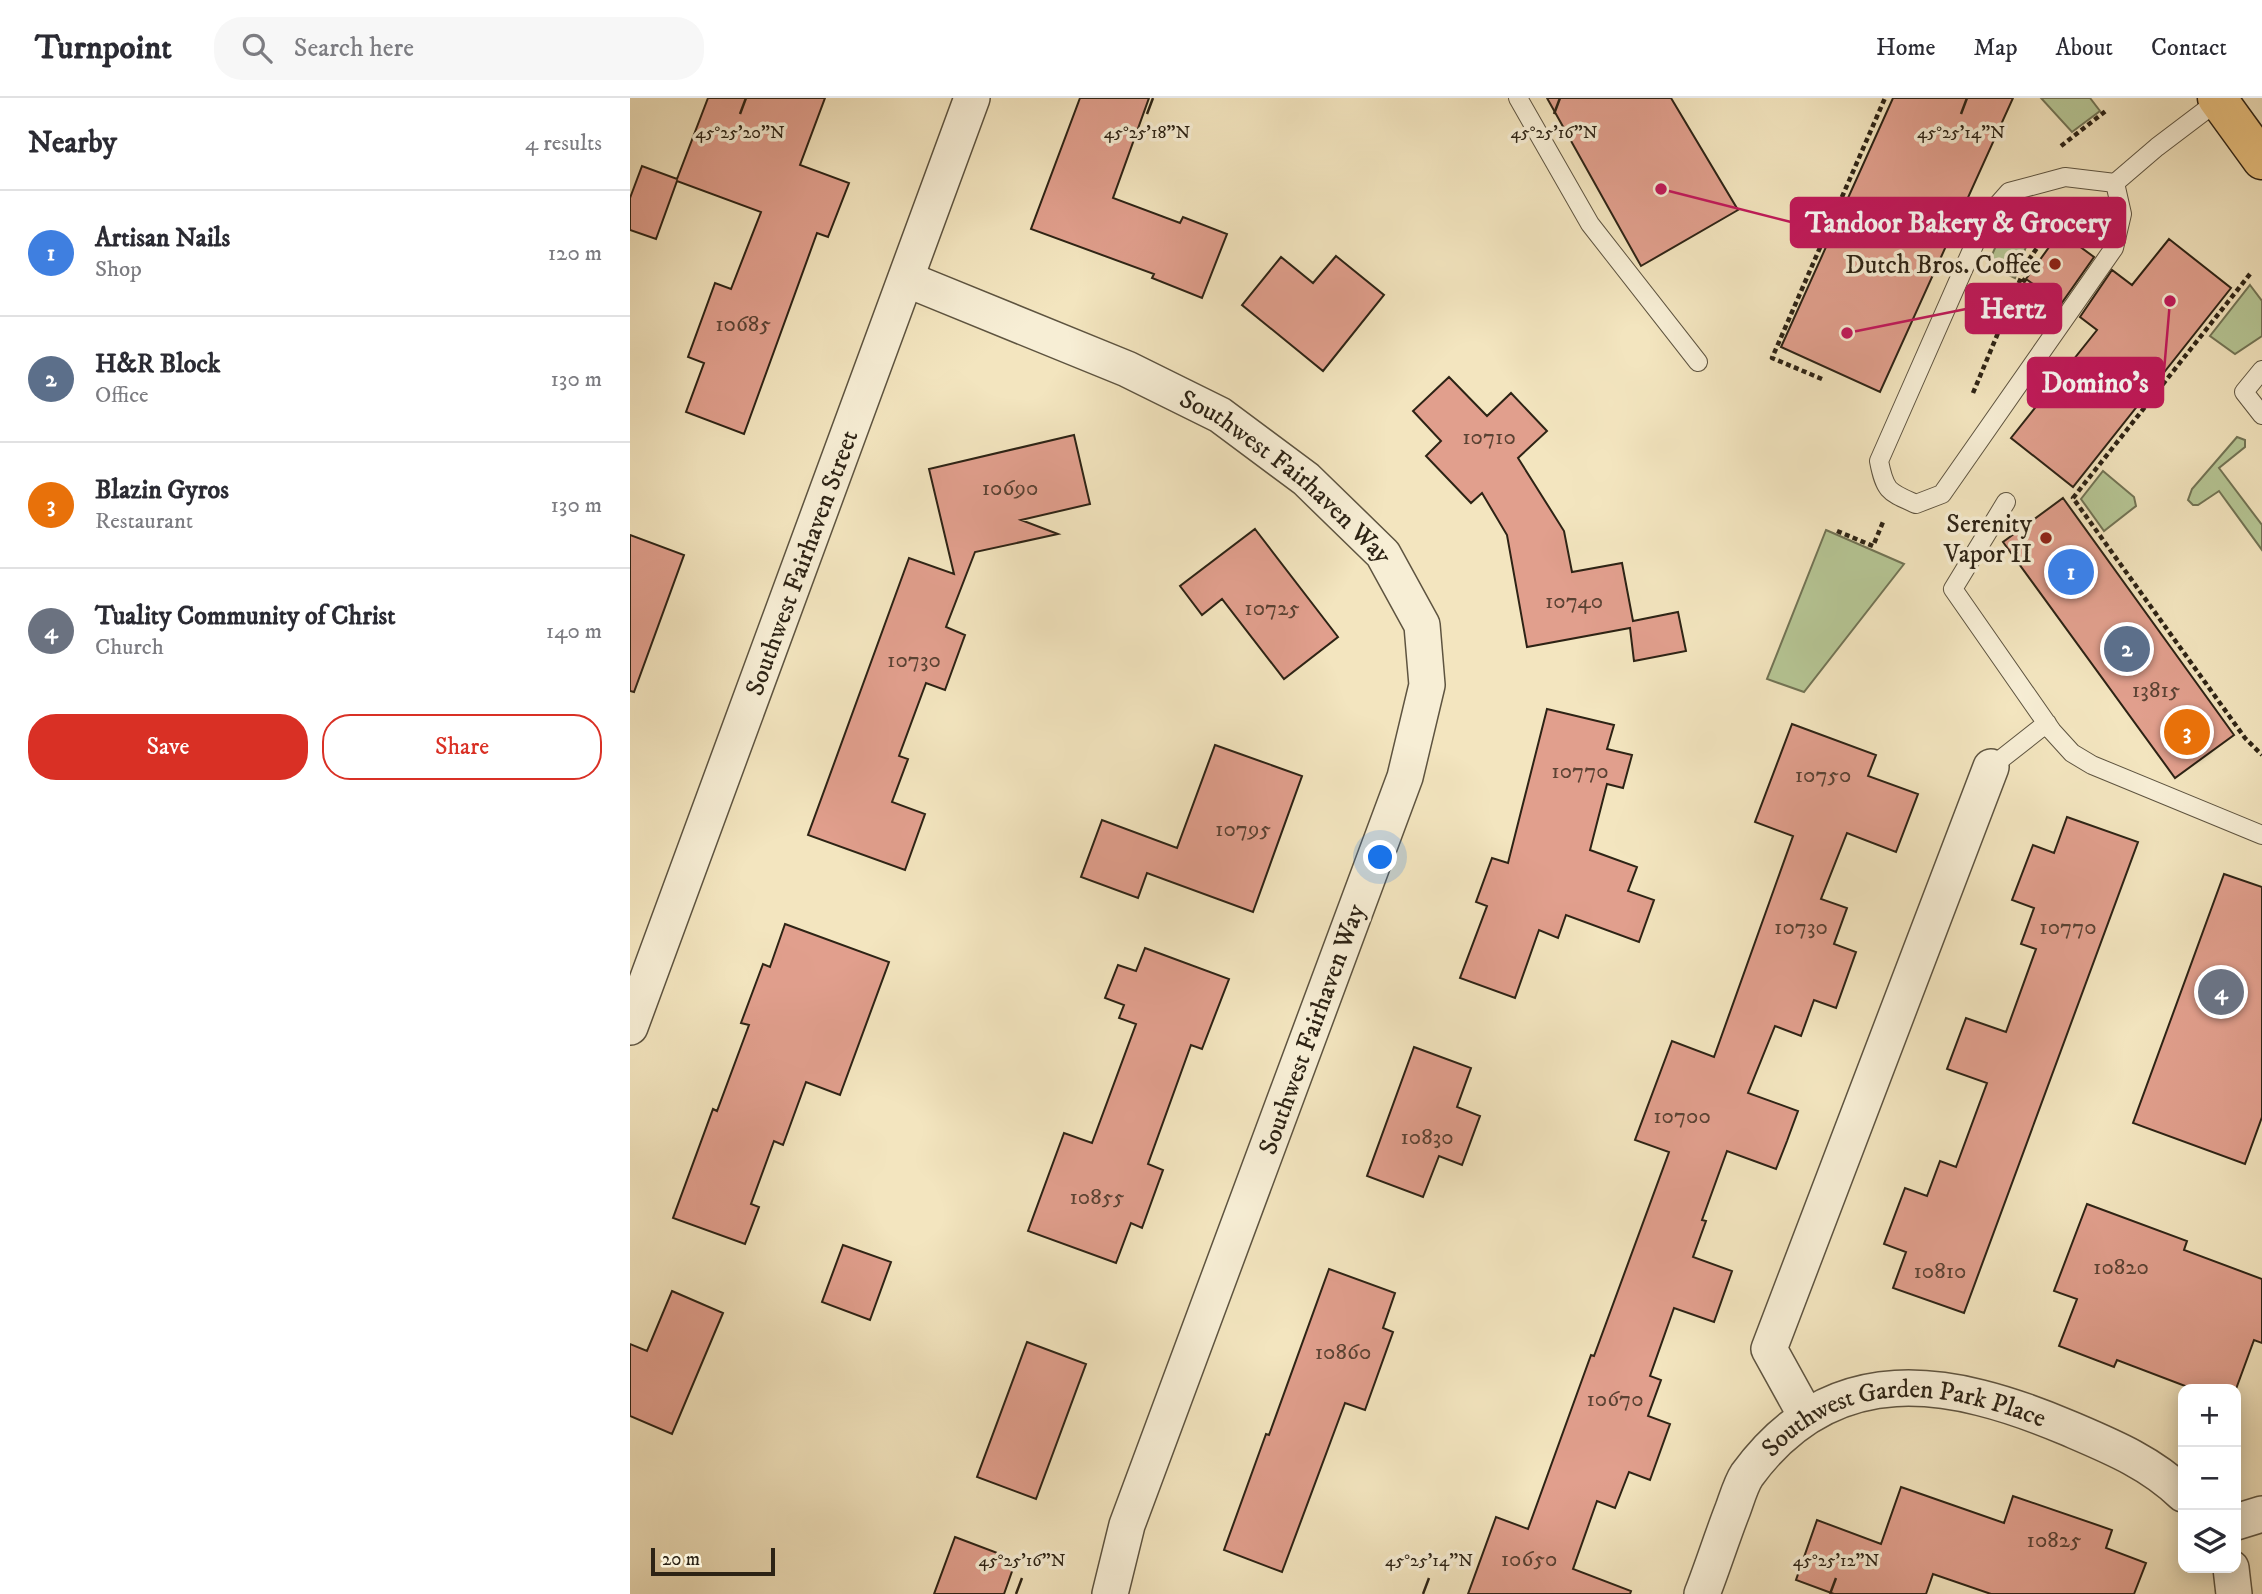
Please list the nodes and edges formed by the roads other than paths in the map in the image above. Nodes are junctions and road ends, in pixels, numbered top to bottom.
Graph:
1 (972, 98) edge
2 (1518, 98) edge
3 (2218, 99) edge
4 (2262, 160) edge
5 (2115, 183) junction
6 (906, 279) junction
7 (1698, 362) dead end
8 (2262, 370) edge
9 (2262, 415) edge
10 (2006, 502) dead end
11 (2047, 723) junction
12 (1991, 767) joint
13 (2262, 835) edge
14 (630, 1027) edge
15 (1806, 1416) junction
16 (2178, 1490) edge
17 (2262, 1514) edge
18 (2241, 1520) edge
19 (2232, 1573) edge
20 (1110, 1594) edge
21 (1702, 1594) edge
22 (2234, 1594) edge

1 - 6 street, Southwest Fairhaven Street
2 - 7 lane
3 - 4 highway
3 - 5 lane
5 - 5 lane
6 - 14 street, Southwest Fairhaven Street
6 - 20 street, Southwest Fairhaven Way
8 - 9 lane
10 - 11 lane
11 - 12 lane
11 - 13 lane
12 - 15 street
15 - 16 street, Southwest Garden Park Place
15 - 21 street, Southwest Garden Park Place
17 - 18 street
19 - 22 street

